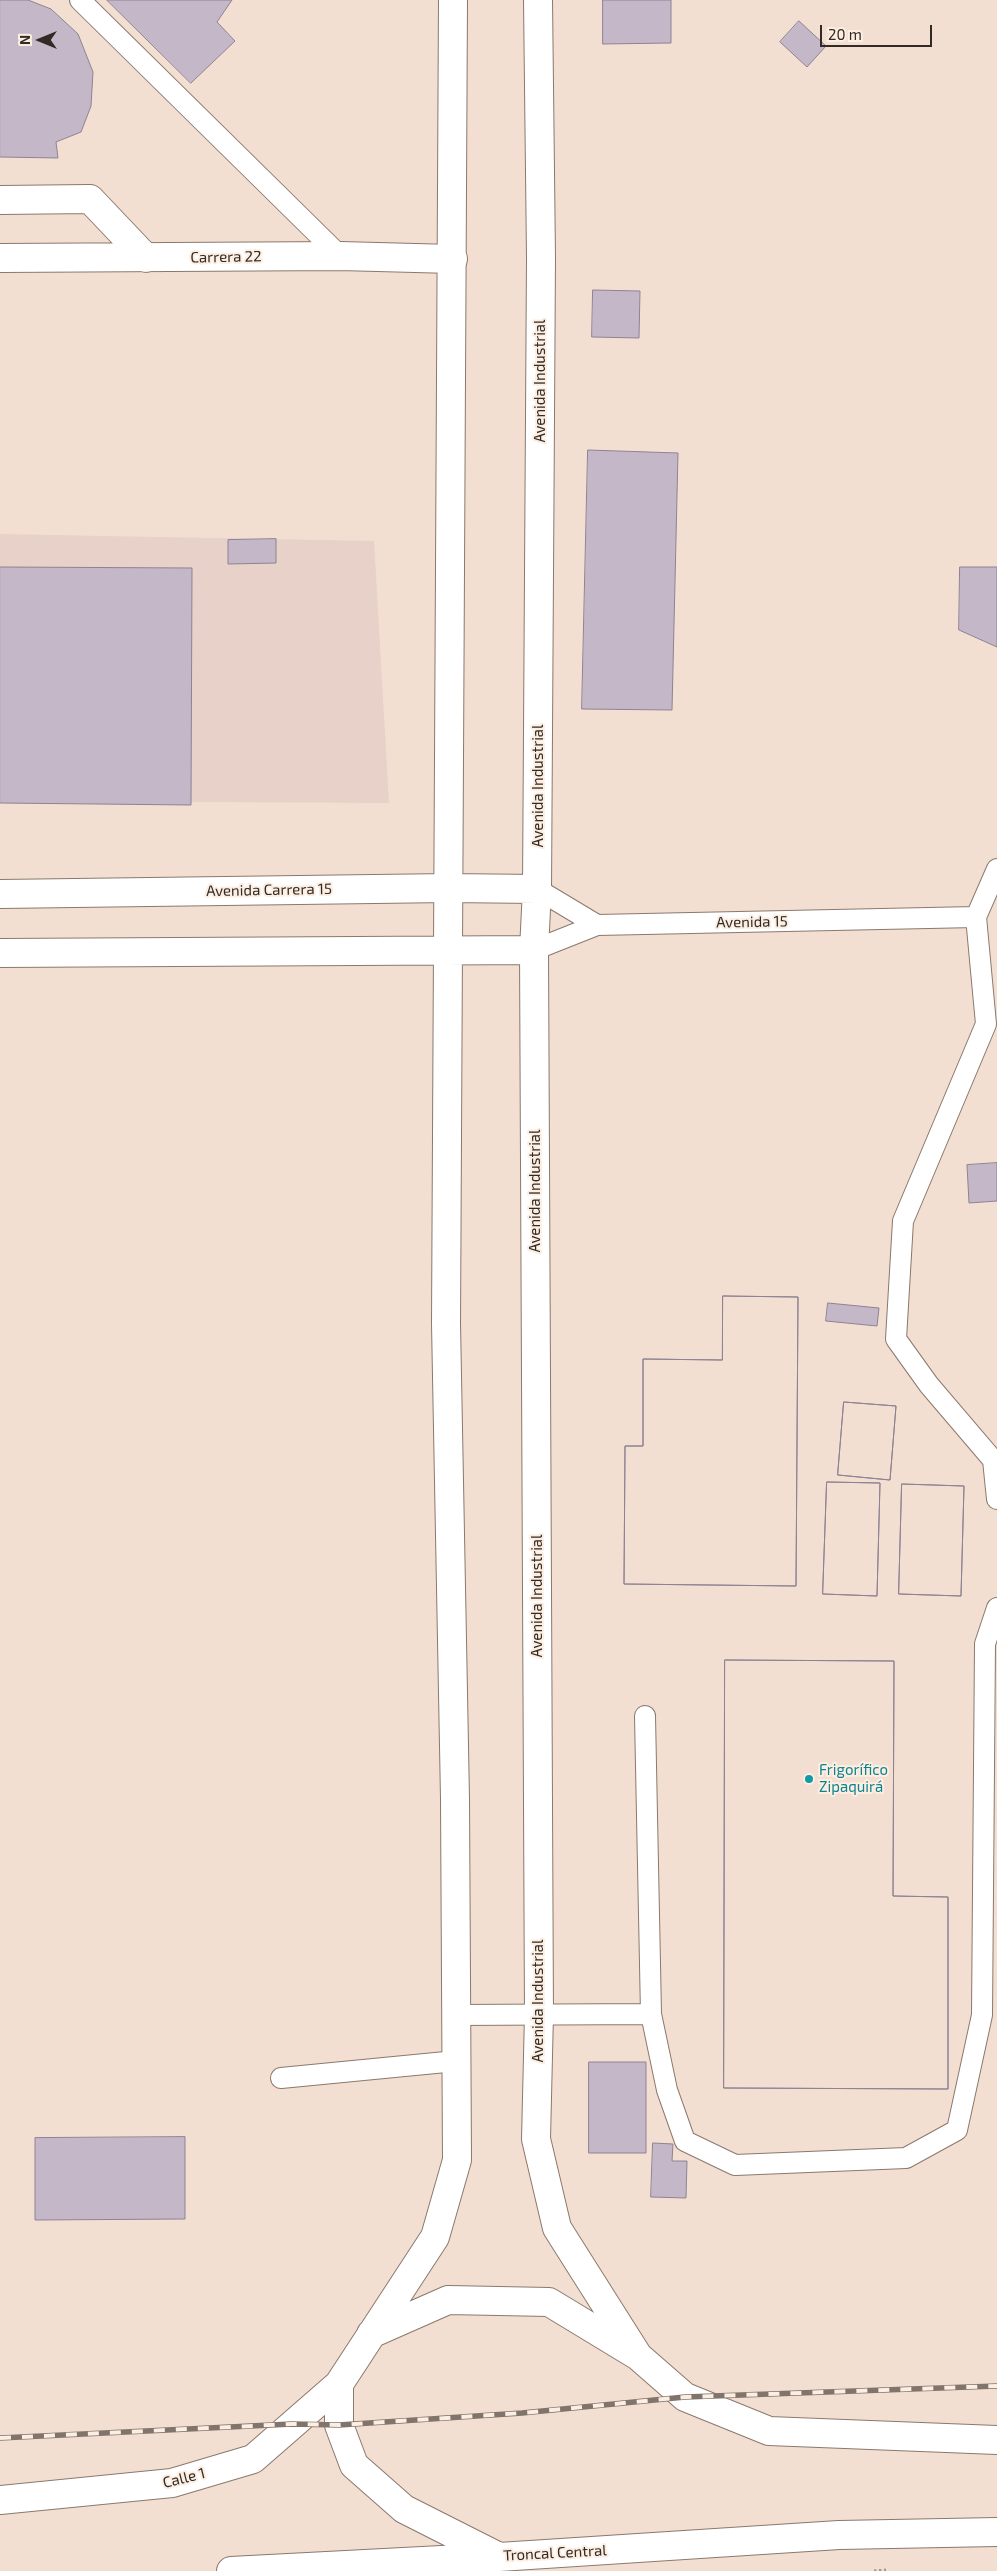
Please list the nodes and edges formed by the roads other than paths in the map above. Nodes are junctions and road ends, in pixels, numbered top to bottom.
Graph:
1 (80, 0) edge
2 (453, 0) edge
3 (538, 0) edge
4 (0, 200) edge
5 (340, 256) junction
6 (0, 258) edge
7 (146, 258) junction
8 (453, 259) junction
9 (997, 869) edge
10 (449, 888) junction
11 (537, 889) junction
12 (0, 894) edge
13 (976, 918) junction
14 (597, 925) junction
15 (449, 950) junction
16 (534, 950) junction
17 (0, 953) edge
18 (997, 1499) edge
19 (997, 1608) edge
20 (645, 1716) dead end
21 (539, 2014) junction
22 (651, 2014) junction
23 (455, 2015) junction
24 (456, 2061) junction
25 (281, 2078) dead end
26 (371, 2334) junction
27 (638, 2356) junction
28 (339, 2384) junction
29 (997, 2440) edge
30 (0, 2500) edge
31 (997, 2532) edge
32 (499, 2557) junction
33 (231, 2571) edge

1 - 5 lane
2 - 8 main road
3 - 11 main road, Avenida Industrial
4 - 7 main road
5 - 7 main road, Carrera 22
5 - 8 main road, Carrera 22
6 - 7 main road, Carrera 22
8 - 10 main road
9 - 13 lane
10 - 11 main road, Avenida Carrera 15
10 - 12 main road, Avenida Carrera 15
10 - 15 main road
11 - 14 lane
11 - 16 main road, Avenida Industrial
13 - 14 lane, Avenida 15
13 - 18 lane
14 - 16 lane, Avenida 15
15 - 16 main road
15 - 17 main road
15 - 23 main road
16 - 21 main road, Avenida Industrial
19 - 22 lane
20 - 22 lane
21 - 22 lane
21 - 23 lane
21 - 27 main road, Avenida Industrial
23 - 24 main road
24 - 25 lane
24 - 26 main road
26 - 27 main road
26 - 28 main road
27 - 29 main road
28 - 30 main road, Calle 1
28 - 32 main road, Troncal Central
31 - 32 main road, Troncal Central
32 - 33 main road

